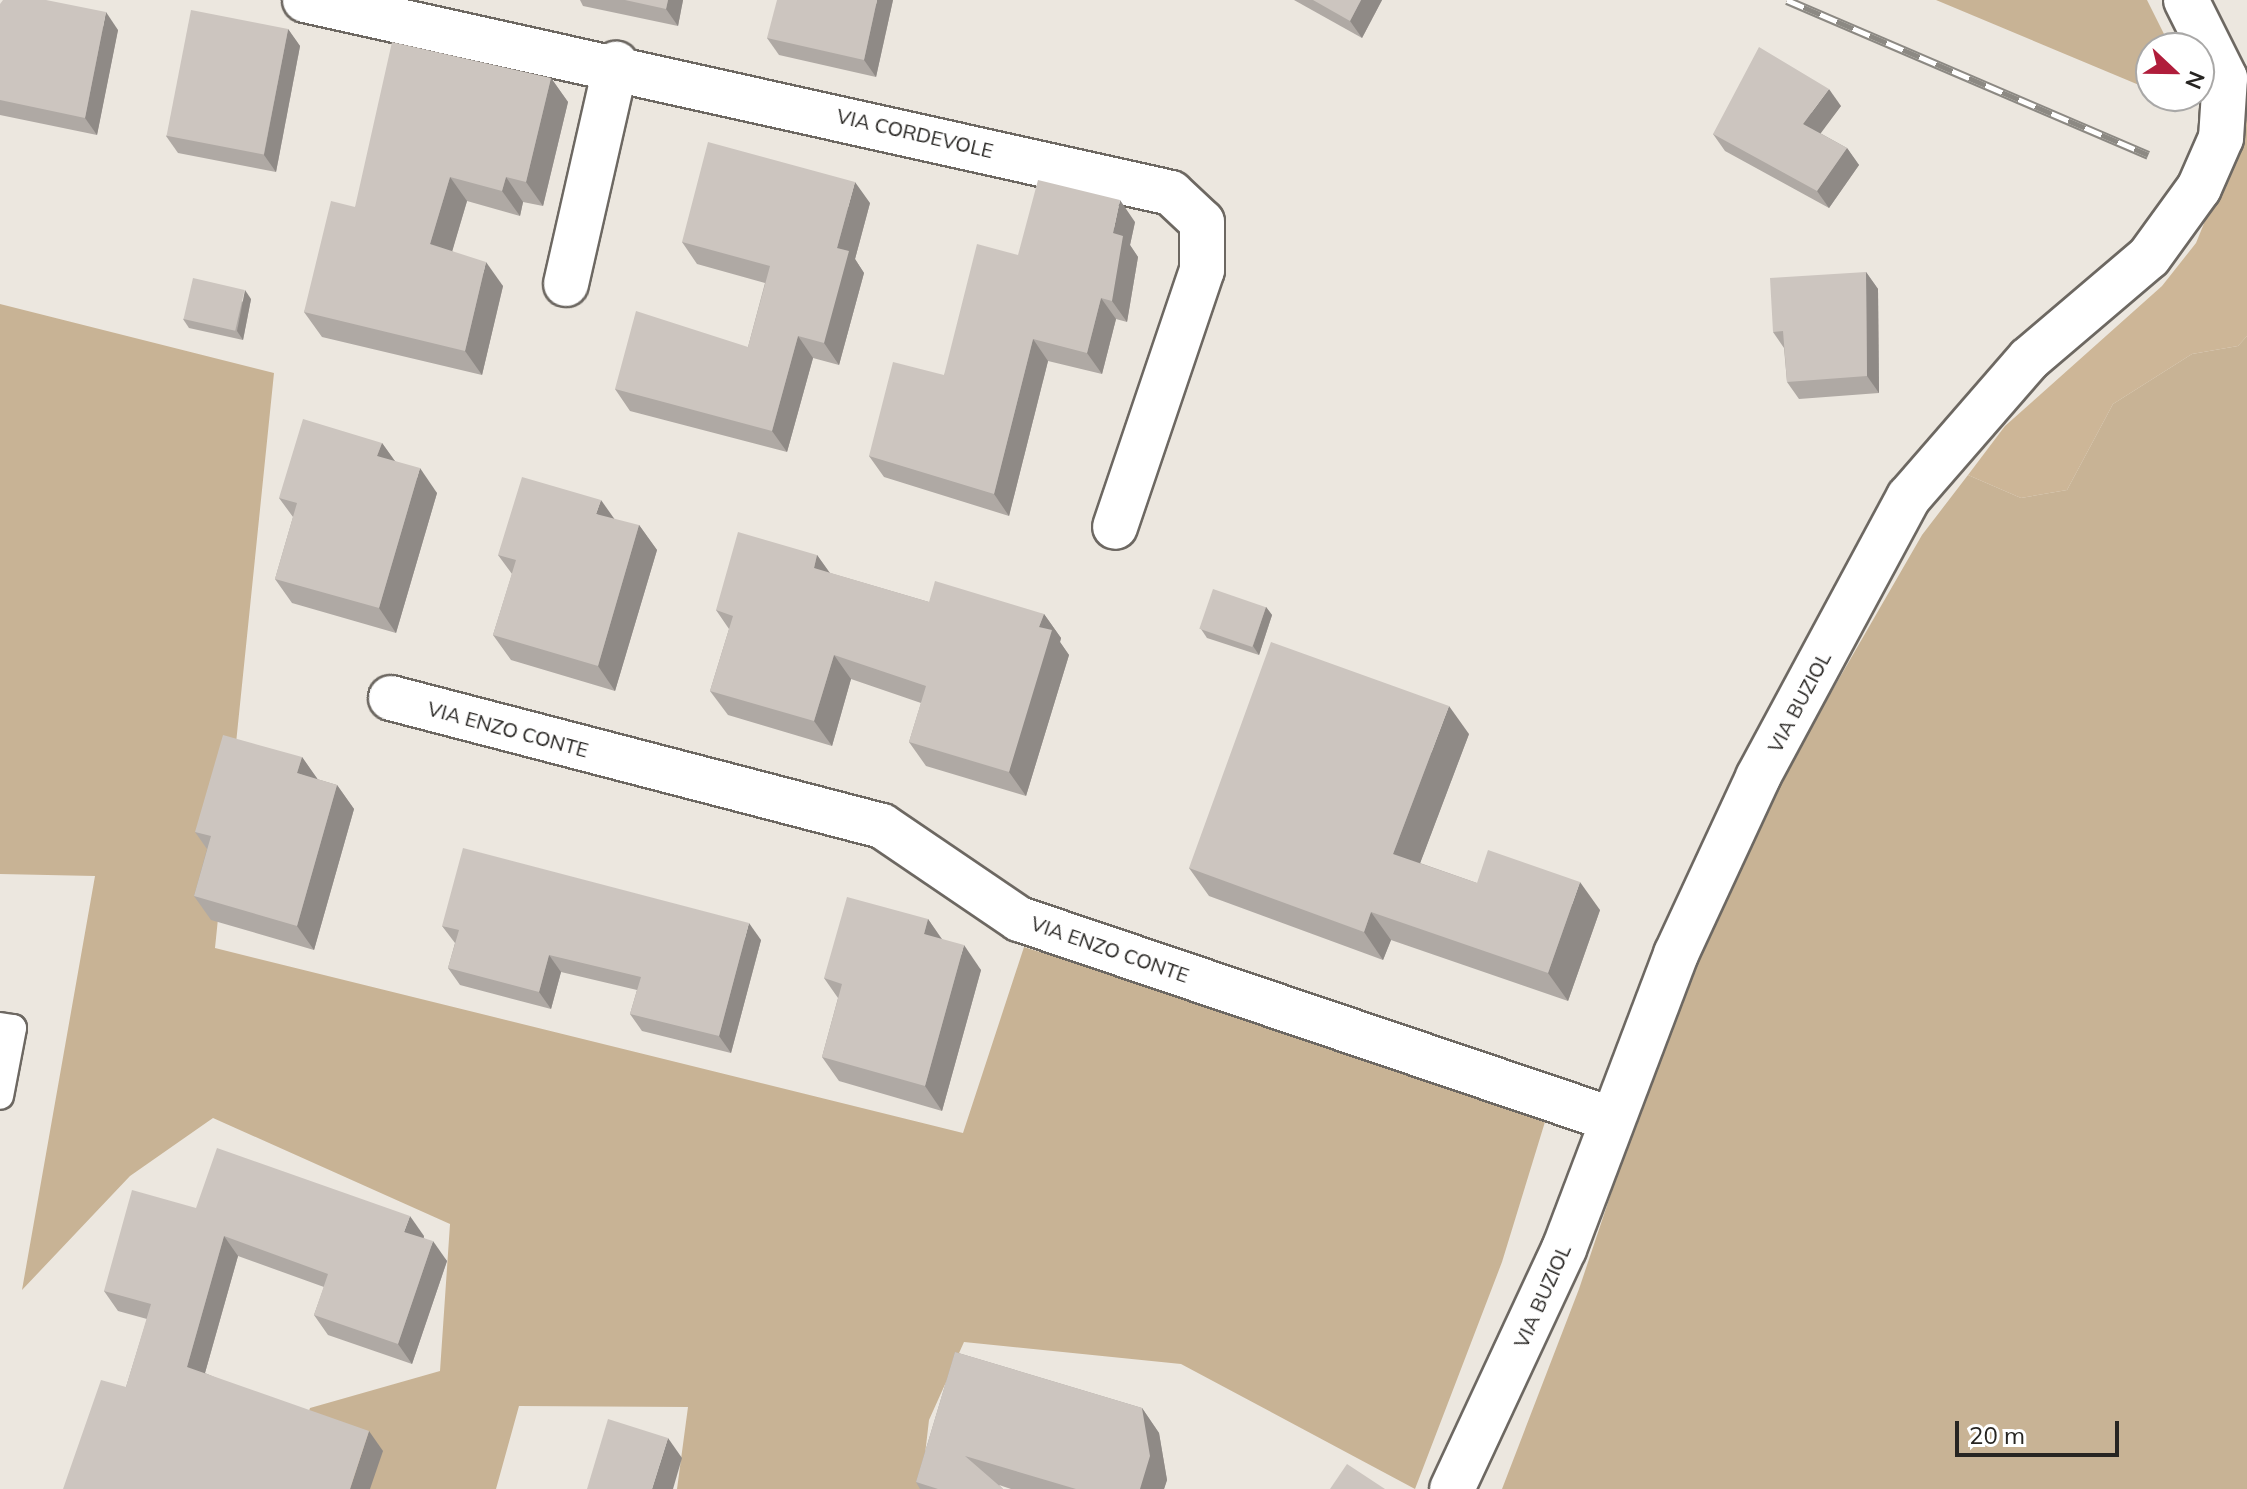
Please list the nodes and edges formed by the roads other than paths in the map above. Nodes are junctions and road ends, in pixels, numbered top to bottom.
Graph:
1 (305, 0) edge
2 (2186, 0) edge
3 (616, 64) junction
4 (566, 284) dead end
5 (1115, 527) dead end
6 (391, 698) dead end
7 (0, 1026) edge
8 (0, 1096) edge
9 (1611, 1119) junction
10 (1452, 1489) edge

1 - 3 street, VIA CORDEVOLE
2 - 9 street, VIA BUZIOL
3 - 4 street
3 - 5 street, VIA CORDEVOLE
6 - 9 street, VIA ENZO CONTE
7 - 8 lane
9 - 10 street, VIA BUZIOL

